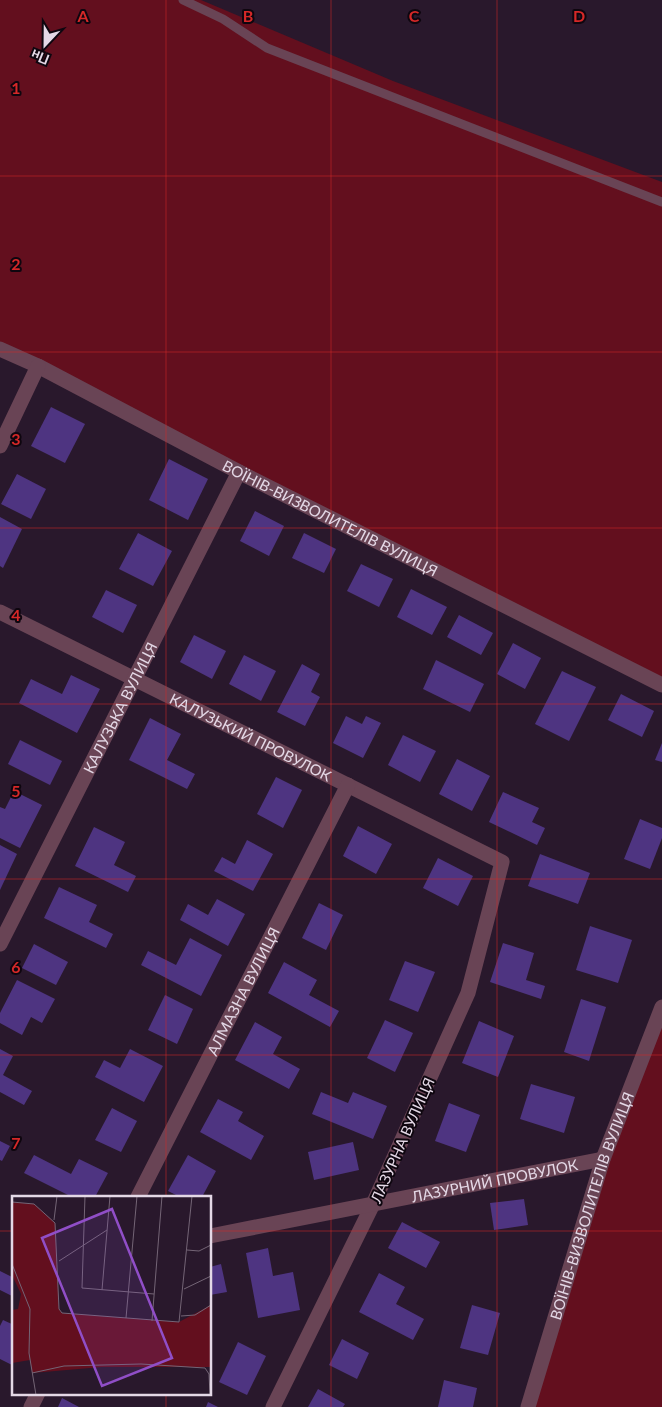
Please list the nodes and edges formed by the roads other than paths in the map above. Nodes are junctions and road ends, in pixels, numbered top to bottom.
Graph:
1 (183, 0) edge
2 (662, 202) edge
3 (0, 349) edge
4 (38, 366) junction
5 (0, 446) edge
6 (239, 472) junction
7 (0, 612) edge
8 (134, 678) junction
9 (662, 685) edge
10 (348, 785) junction
11 (502, 862) joint
12 (0, 944) edge
13 (662, 1007) edge
14 (603, 1158) junction
15 (139, 1196) edge
16 (374, 1202) junction
17 (211, 1236) edge
18 (38, 1394) edge
19 (31, 1407) edge
20 (273, 1407) edge
21 (528, 1407) edge

1 - 2 lane
3 - 4 street, ВОЇНІВ-ВИЗВОЛИТЕЛІВ ВУЛИЦЯ
4 - 5 street
4 - 6 street, ВОЇНІВ-ВИЗВОЛИТЕЛІВ ВУЛИЦЯ
6 - 8 street, КАЛУЗЬКА ВУЛИЦЯ
6 - 9 street, ВОЇНІВ-ВИЗВОЛИТЕЛІВ ВУЛИЦЯ
7 - 8 street, КАЛУЗЬКИЙ ПРОВУЛОК
8 - 10 street, КАЛУЗЬКИЙ ПРОВУЛОК
8 - 12 street, КАЛУЗЬКА ВУЛИЦЯ
10 - 11 street, КАЛУЗЬКИЙ ПРОВУЛОК
10 - 15 street, АЛМАЗНА ВУЛИЦЯ
11 - 16 street, ЛАЗУРНА ВУЛИЦЯ
13 - 14 street, ВОЇНІВ-ВИЗВОЛИТЕЛІВ ВУЛИЦЯ
14 - 16 street, ЛАЗУРНИЙ ПРОВУЛОК
14 - 21 street, ВОЇНІВ-ВИЗВОЛИТЕЛІВ ВУЛИЦЯ
16 - 17 street, ЛАЗУРНИЙ ПРОВУЛОК
16 - 20 street, ЛАЗУРНА ВУЛИЦЯ
18 - 19 street

